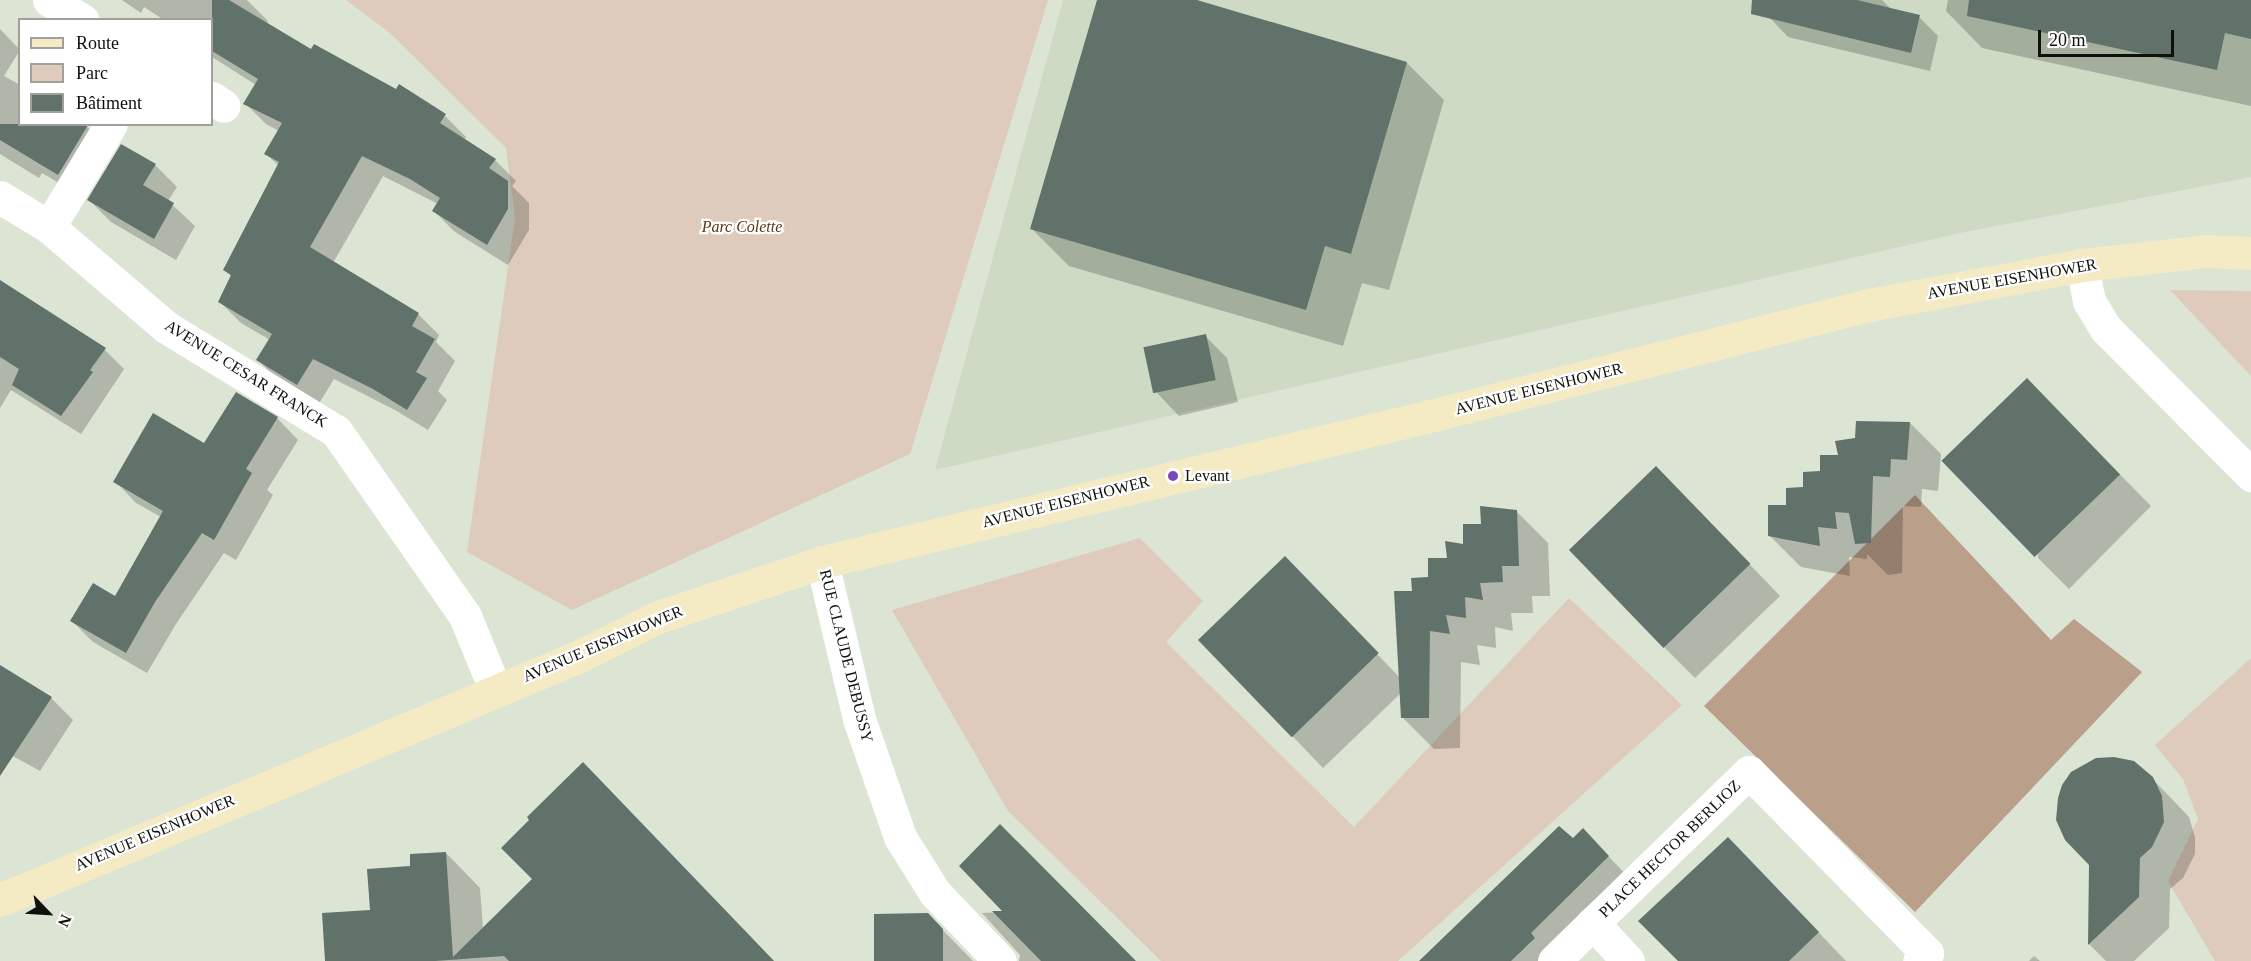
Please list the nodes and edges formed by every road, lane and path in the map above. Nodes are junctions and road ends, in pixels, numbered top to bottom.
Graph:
1 (49, 0) edge
2 (78, 18) edge
3 (110, 126) edge
4 (0, 197) edge
5 (49, 227) junction
6 (2251, 253) edge
7 (2082, 266) junction
8 (2251, 475) edge
9 (822, 562) junction
10 (495, 690) junction
11 (0, 900) edge
12 (1593, 923) junction
13 (1000, 961) edge
14 (1554, 961) edge
15 (1628, 961) edge
16 (1919, 961) edge

1 - 2 street
3 - 5 street
4 - 5 street, AVENUE CESAR FRANCK
5 - 10 street, AVENUE CESAR FRANCK
6 - 7 street, AVENUE EISENHOWER
7 - 8 street
7 - 9 street, AVENUE EISENHOWER
9 - 10 street, AVENUE EISENHOWER
9 - 13 street, RUE CLAUDE DEBUSSY
10 - 11 street, AVENUE EISENHOWER
12 - 14 street
12 - 15 street, PLACE HECTOR BERLIOZ
12 - 16 street, PLACE HECTOR BERLIOZ

